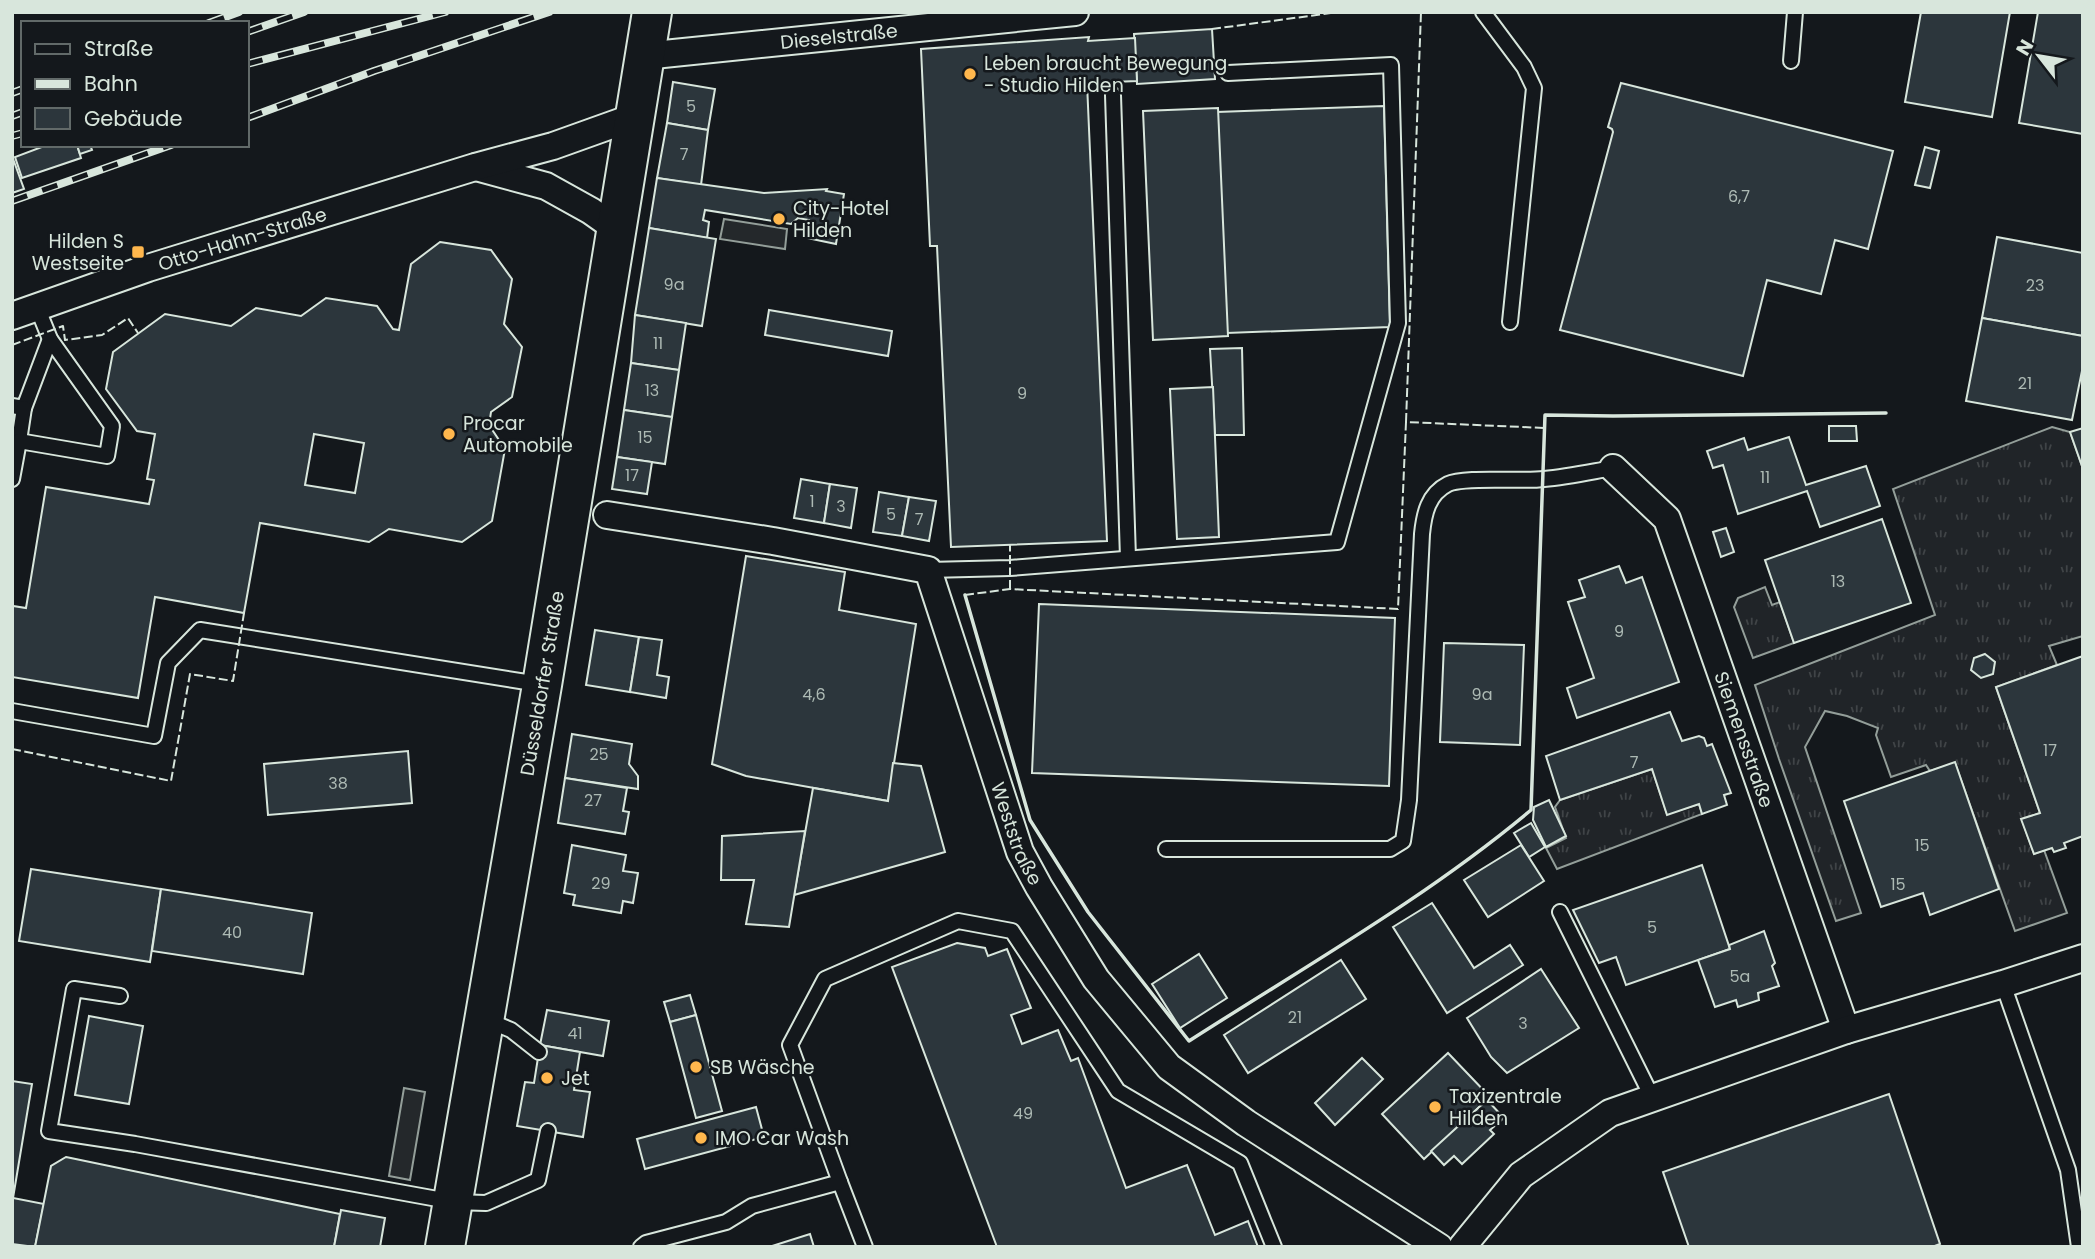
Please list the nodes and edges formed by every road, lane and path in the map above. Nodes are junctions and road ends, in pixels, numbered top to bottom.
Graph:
1 (652, 12) edge
2 (1075, 12) edge
3 (1483, 12) edge
4 (1795, 12) edge
5 (644, 55) junction
6 (1791, 61) dead end
7 (1228, 73) dead end
8 (1114, 95) dead end
9 (634, 117) junction
10 (475, 167) junction
11 (615, 228) junction
12 (37, 307) junction
13 (12, 316) edge
14 (1510, 322) dead end
15 (50, 340) junction
16 (18, 407) edge
17 (19, 441) junction
18 (1613, 468) joint
19 (12, 480) edge
20 (607, 515) dead end
21 (1128, 558) junction
22 (928, 570) junction
23 (542, 685) junction
24 (12, 710) edge
25 (1166, 849) dead end
26 (1560, 912) dead end
27 (2083, 958) edge
28 (2003, 984) junction
29 (120, 996) dead end
30 (485, 1019) junction
31 (1846, 1030) junction
32 (539, 1052) dead end
33 (1653, 1099) junction
34 (548, 1131) dead end
35 (839, 1182) junction
36 (454, 1202) junction
37 (445, 1247) edge
38 (641, 1247) edge
39 (865, 1247) edge
40 (1274, 1247) edge
41 (1439, 1247) edge
42 (1462, 1247) edge
43 (2079, 1247) edge

1 - 5 main road, Düsseldorfer Straße
2 - 5 street, Dieselstraße
3 - 14 lane
4 - 6 lane
5 - 9 main road, Düsseldorfer Straße
7 - 21 lane
8 - 21 lane
9 - 10 street, Otto-Hahn-Straße
9 - 11 main road, Düsseldorfer Straße
10 - 11 street
10 - 12 street, Otto-Hahn-Straße
11 - 23 main road, Düsseldorfer Straße
12 - 13 street, Otto-Hahn-Straße
12 - 15 lane
15 - 16 lane
15 - 17 lane
16 - 17 lane
17 - 19 lane
18 - 25 lane
18 - 31 street, Siemensstraße
20 - 22 street
21 - 22 lane
22 - 41 street, Weststraße
23 - 24 lane
23 - 30 main road, Düsseldorfer Straße
26 - 33 lane
27 - 28 street
28 - 31 street
28 - 43 lane
29 - 36 lane
30 - 32 lane
30 - 36 main road, Düsseldorfer Straße
31 - 33 street
33 - 42 street
34 - 36 lane
35 - 38 lane
35 - 39 lane
35 - 40 lane
36 - 37 main road, Düsseldorfer Straße

